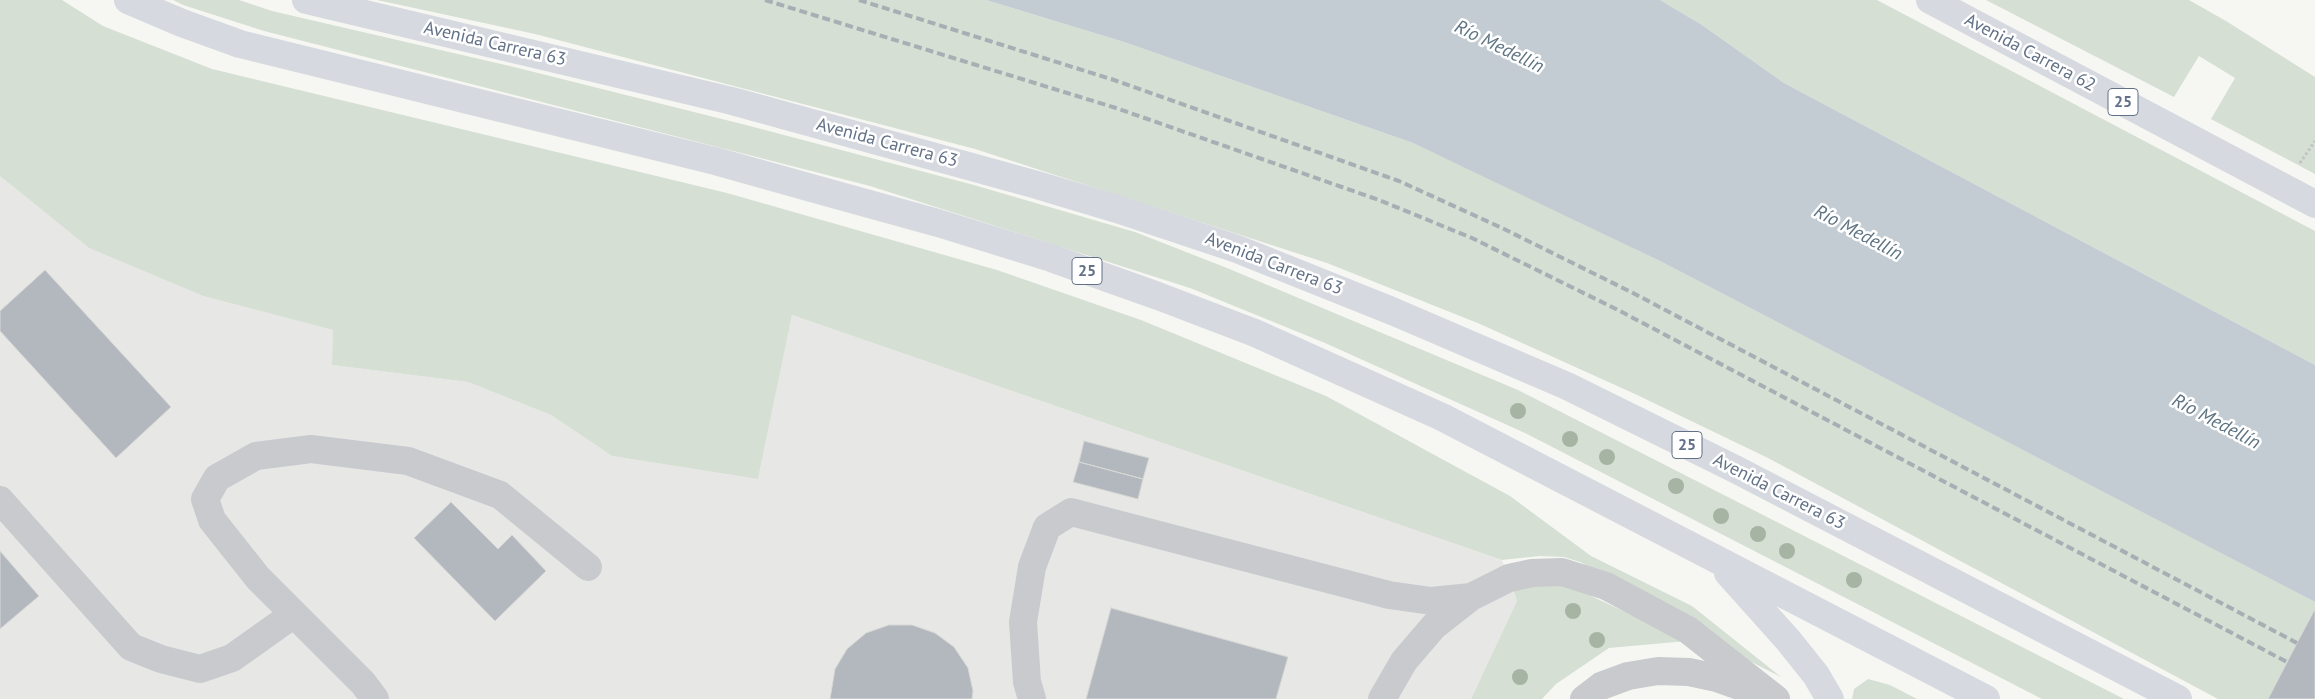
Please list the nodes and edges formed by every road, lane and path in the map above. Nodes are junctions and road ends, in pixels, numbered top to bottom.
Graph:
1 (128, 0) edge
2 (306, 0) edge
3 (1930, 0) edge
4 (2315, 204) edge
5 (0, 500) edge
6 (1713, 557) junction
7 (588, 567) dead end
8 (1471, 597) junction
9 (294, 614) junction
10 (375, 699) edge
11 (1032, 699) edge
12 (1382, 699) edge
13 (1584, 699) edge
14 (1770, 699) edge
15 (1776, 699) edge
16 (1830, 699) edge
17 (1986, 699) edge
18 (2178, 699) edge

1 - 6 highway, 25
2 - 18 highway, Avenida Carrera 63 / 25
3 - 4 highway, Avenida Carrera 62 / 25
5 - 9 street
6 - 16 highway
6 - 17 highway, 25
7 - 9 street
8 - 11 street
8 - 12 street
8 - 15 street
9 - 10 street
13 - 14 street

